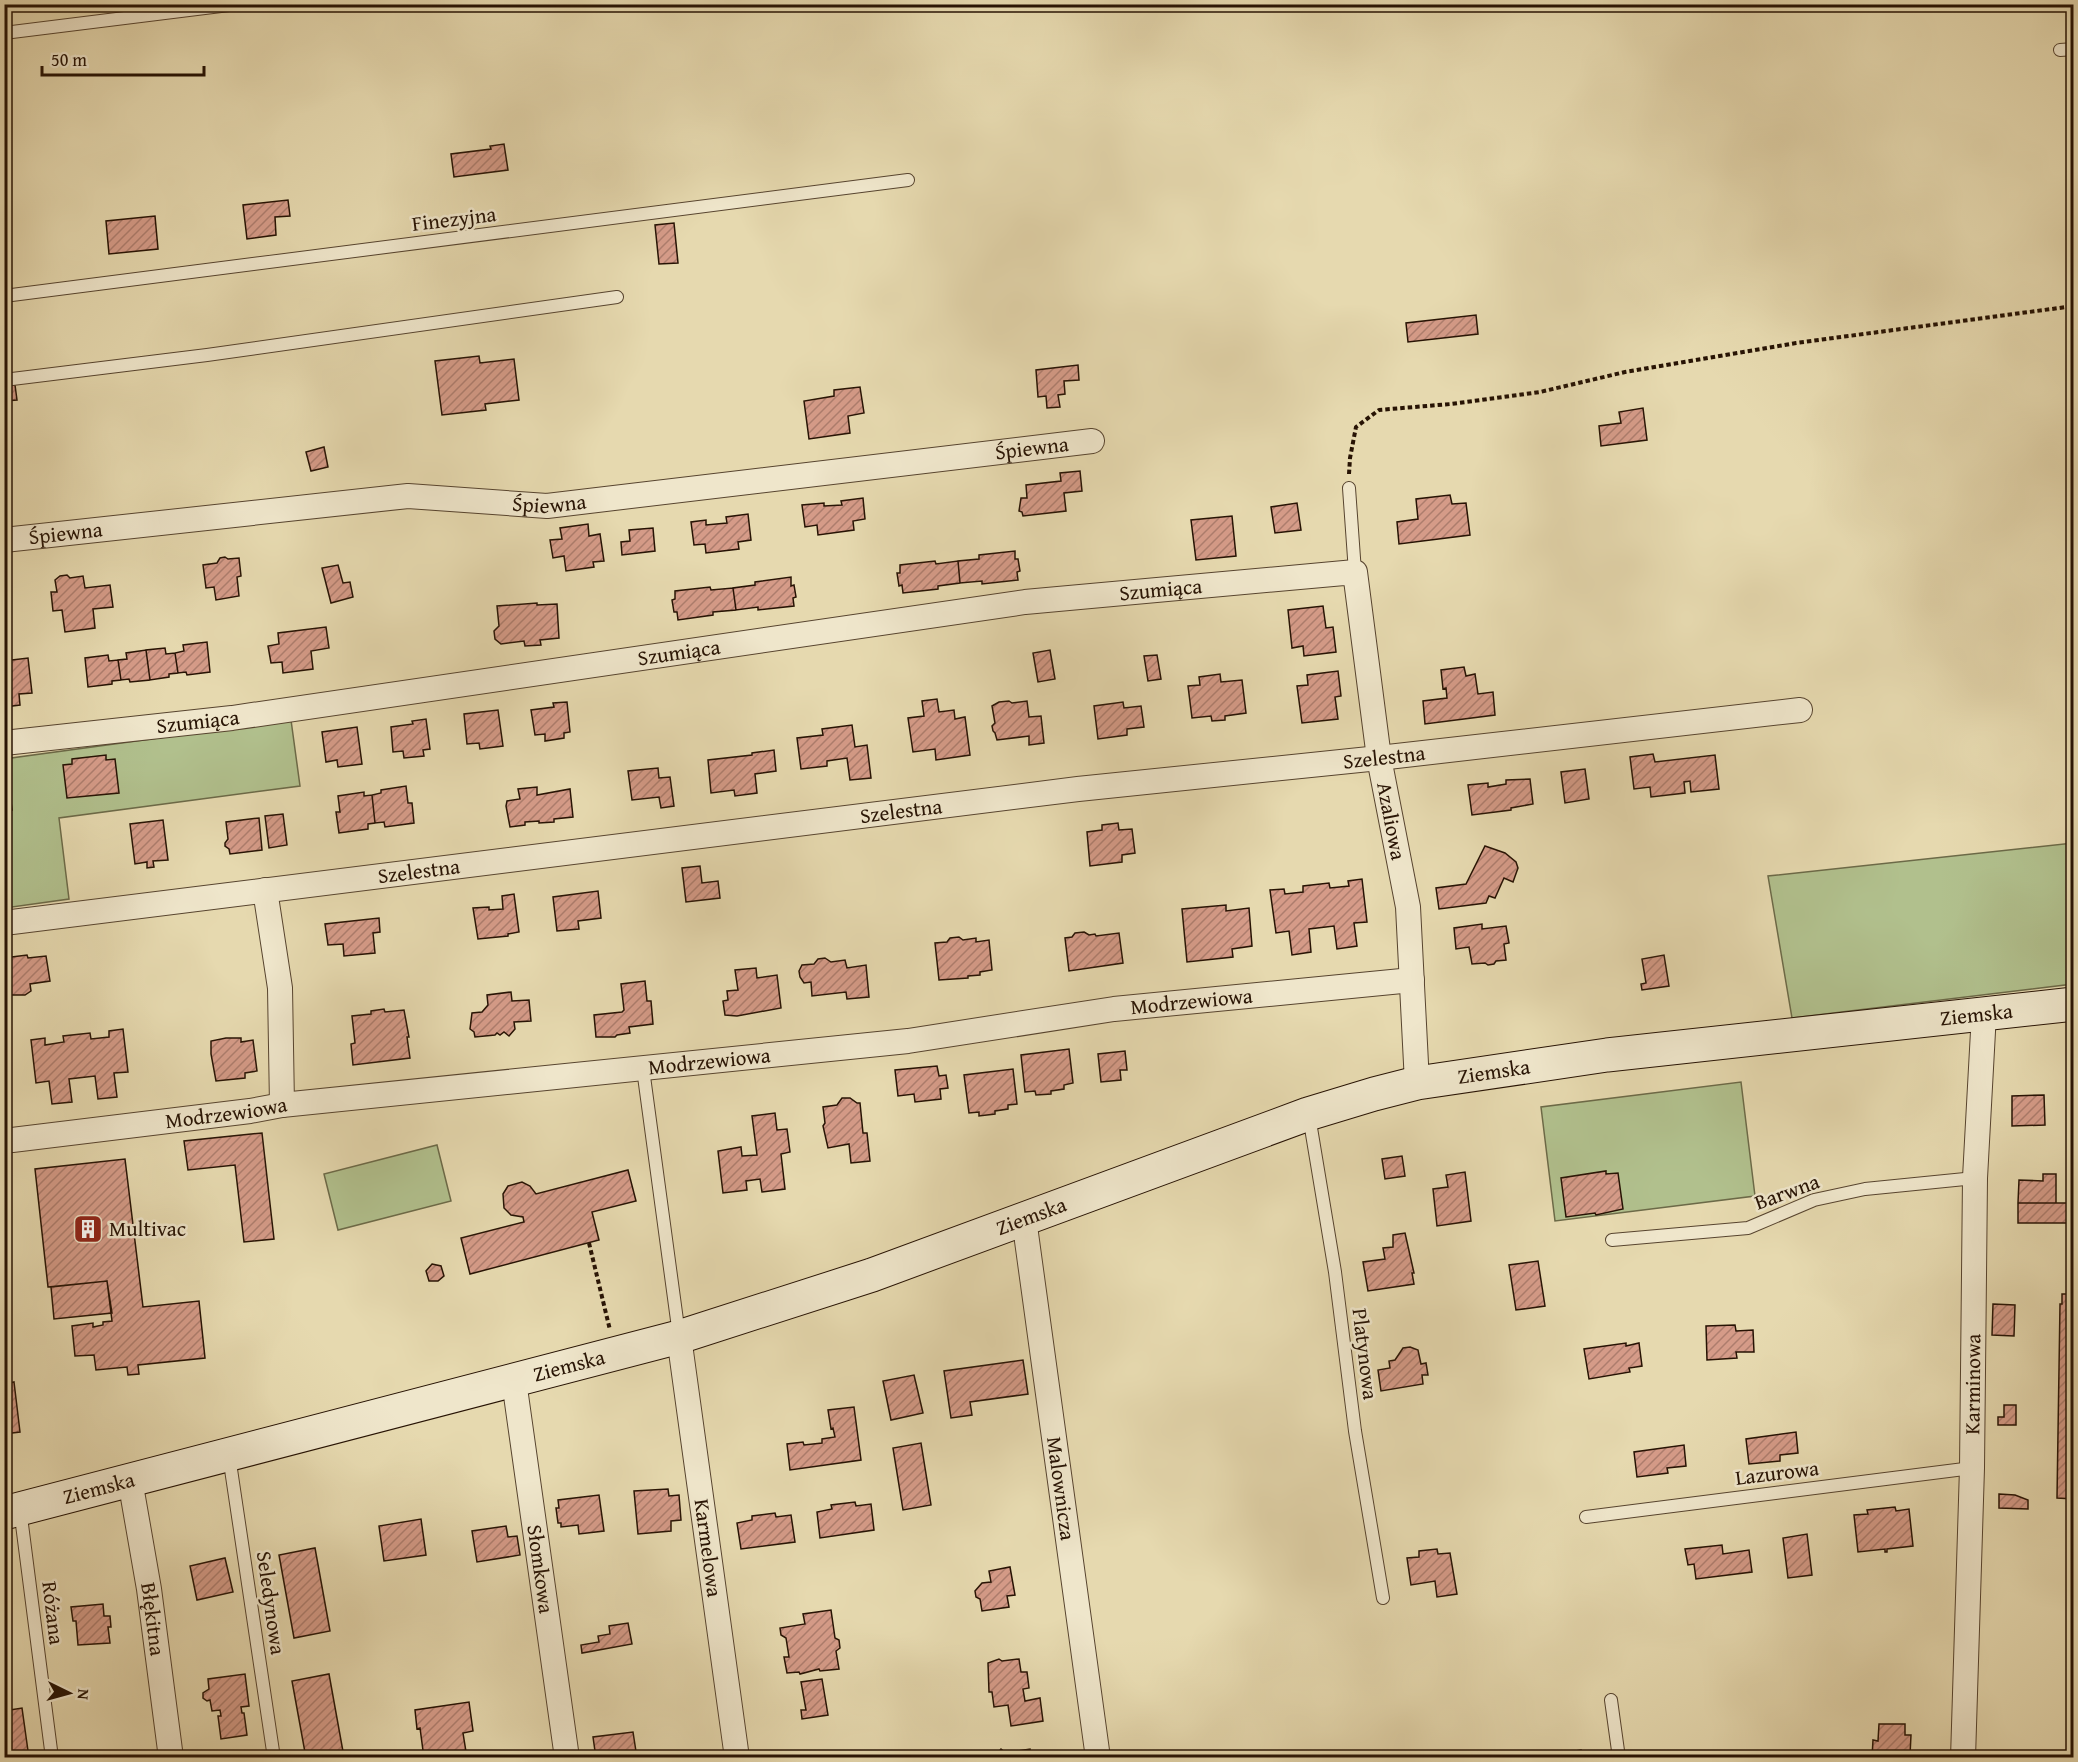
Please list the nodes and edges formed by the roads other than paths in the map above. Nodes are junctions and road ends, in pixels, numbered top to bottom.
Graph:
1 (237, 4) edge
2 (4, 33) edge
3 (2073, 49) edge
4 (2060, 50) dead end
5 (908, 180) dead end
6 (4, 296) edge
7 (617, 297) dead end
8 (4, 380) edge
9 (1092, 441) dead end
10 (1349, 488) road end
11 (4, 540) edge
12 (1355, 572) junction
13 (1800, 710) dead end
14 (4, 743) edge
15 (1379, 758) junction
16 (265, 890) junction
17 (4, 923) edge
18 (1412, 980) junction
19 (2073, 1004) edge
20 (1984, 1013) junction
21 (643, 1068) junction
22 (1417, 1083) junction
23 (282, 1105) junction
24 (1308, 1114) junction
25 (4, 1141) edge
26 (1975, 1178) junction
27 (1024, 1219) junction
28 (1612, 1240) dead end
29 (679, 1337) junction
30 (514, 1381) junction
31 (229, 1455) junction
32 (1972, 1468) junction
33 (130, 1480) junction
34 (12, 1511) edge
35 (1586, 1517) dead end
36 (1383, 1598) dead end
37 (1611, 1700) dead end
38 (52, 1758) edge
39 (171, 1758) edge
40 (274, 1758) edge
41 (567, 1758) edge
42 (737, 1758) edge
43 (1098, 1758) edge
44 (1619, 1758) edge
45 (1963, 1758) edge

1 - 2 lane
3 - 4 lane
5 - 6 lane, Finezyjna
7 - 8 lane
9 - 11 street, Śpiewna
10 - 12 lane, Azaliowa
12 - 14 street, Szumiąca
12 - 15 street, Azaliowa
13 - 15 street, Szelestna
15 - 16 street, Szelestna
15 - 18 street, Azaliowa
16 - 17 street, Szelestna
16 - 23 street
18 - 21 street, Modrzewiowa
18 - 22 street, Azaliowa
19 - 20 street, Ziemska
20 - 22 street, Ziemska
20 - 26 street, Karminowa
21 - 23 street, Modrzewiowa
21 - 29 lane
22 - 24 street, Ziemska
23 - 25 street, Modrzewiowa
24 - 27 street, Ziemska
24 - 36 lane, Platynowa
26 - 28 lane, Barwna
26 - 32 street, Karminowa
27 - 29 street, Ziemska
27 - 43 street, Malownicza
29 - 30 street, Ziemska
29 - 42 street, Karmelowa
30 - 31 street, Ziemska
30 - 41 street, Słomkowa
31 - 33 street, Ziemska
31 - 40 lane, Seledynowa
32 - 35 lane, Lazurowa
32 - 45 street, Karminowa
33 - 34 street, Ziemska
33 - 39 street, Błękitna
34 - 38 lane, Różana
37 - 44 lane

